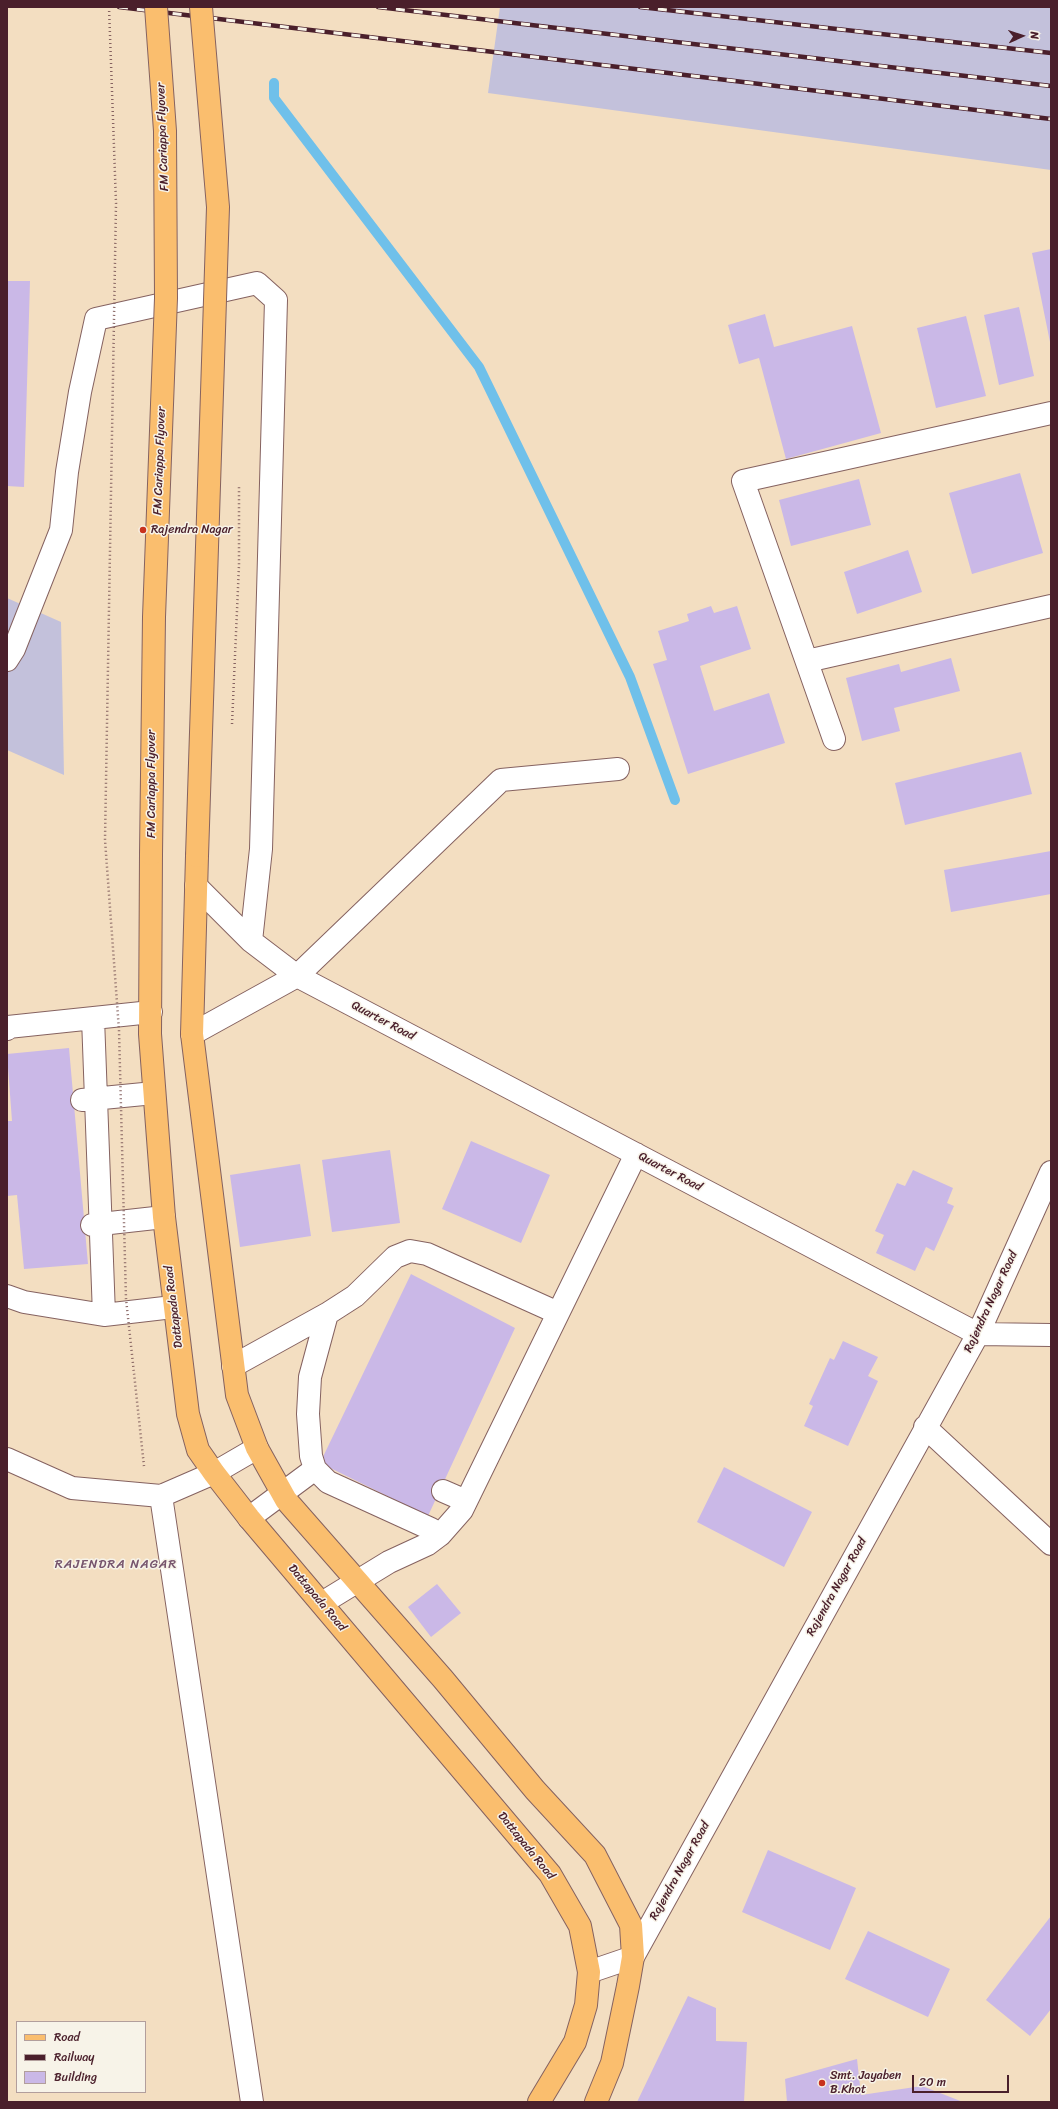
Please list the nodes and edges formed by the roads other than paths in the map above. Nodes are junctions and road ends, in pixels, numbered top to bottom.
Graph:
1 (156, 7) edge
2 (201, 7) edge
3 (1051, 413) edge
4 (1051, 606) edge
5 (7, 660) edge
6 (807, 662) junction
7 (834, 739) dead end
8 (618, 769) dead end
9 (196, 886) junction
10 (251, 941) junction
11 (297, 976) junction
12 (150, 1012) junction
13 (93, 1018) junction
14 (7, 1029) edge
15 (150, 1034) joint
16 (192, 1034) junction
17 (154, 1093) junction
18 (89, 1100) junction
19 (636, 1154) junction
20 (1051, 1172) edge
21 (164, 1217) junction
22 (96, 1224) junction
23 (7, 1296) edge
24 (174, 1307) junction
25 (558, 1313) junction
26 (327, 1314) junction
27 (104, 1315) junction
28 (978, 1334) junction
29 (1051, 1335) edge
30 (233, 1366) junction
31 (925, 1427) junction
32 (257, 1448) junction
33 (7, 1459) edge
34 (315, 1469) junction
35 (214, 1473) junction
36 (443, 1491) dead end
37 (282, 1492) junction
38 (162, 1496) junction
39 (466, 1501) junction
40 (249, 1518) junction
41 (440, 1535) junction
42 (1051, 1544) edge
43 (357, 1582) junction
44 (322, 1603) junction
45 (633, 1956) junction
46 (589, 1972) junction
47 (252, 2102) edge
48 (539, 2102) edge
49 (596, 2102) edge

1 - 12 main road, FM Cariappa Flyover, bridge
2 - 9 main road, bridge
3 - 6 street
4 - 6 street
5 - 10 street
6 - 7 street
8 - 11 street
9 - 10 street, Quarter Road
9 - 16 main road
10 - 11 street, Quarter Road
11 - 16 street
11 - 19 street, Quarter Road
12 - 13 street
12 - 15 main road, FM Cariappa Flyover
13 - 14 street
13 - 18 street
15 - 17 main road, Dattapada Road
16 - 30 main road
17 - 18 street
17 - 21 main road, Dattapada Road
18 - 22 street
19 - 25 street
19 - 28 street, Quarter Road
20 - 28 street, Rajendra Nagar Road
21 - 22 street
21 - 24 main road, Dattapada Road
22 - 27 street
23 - 27 street
24 - 27 street
24 - 35 main road, Dattapada Road
25 - 26 street
25 - 39 street
26 - 30 street
26 - 34 street
28 - 29 street, Quarter Road
28 - 31 street, Rajendra Nagar Road
30 - 32 main road
31 - 42 street
31 - 45 street, Rajendra Nagar Road
32 - 35 street
32 - 37 main road
33 - 38 street
34 - 37 street
34 - 41 street
35 - 38 street
35 - 40 main road, Dattapada Road
36 - 39 street
37 - 40 street
37 - 43 main road
38 - 47 street
39 - 41 street
40 - 44 main road, Dattapada Road
41 - 43 street
43 - 44 street
43 - 45 main road
44 - 46 main road, Dattapada Road
45 - 46 street
45 - 49 main road
46 - 48 main road, Dattapada Road

